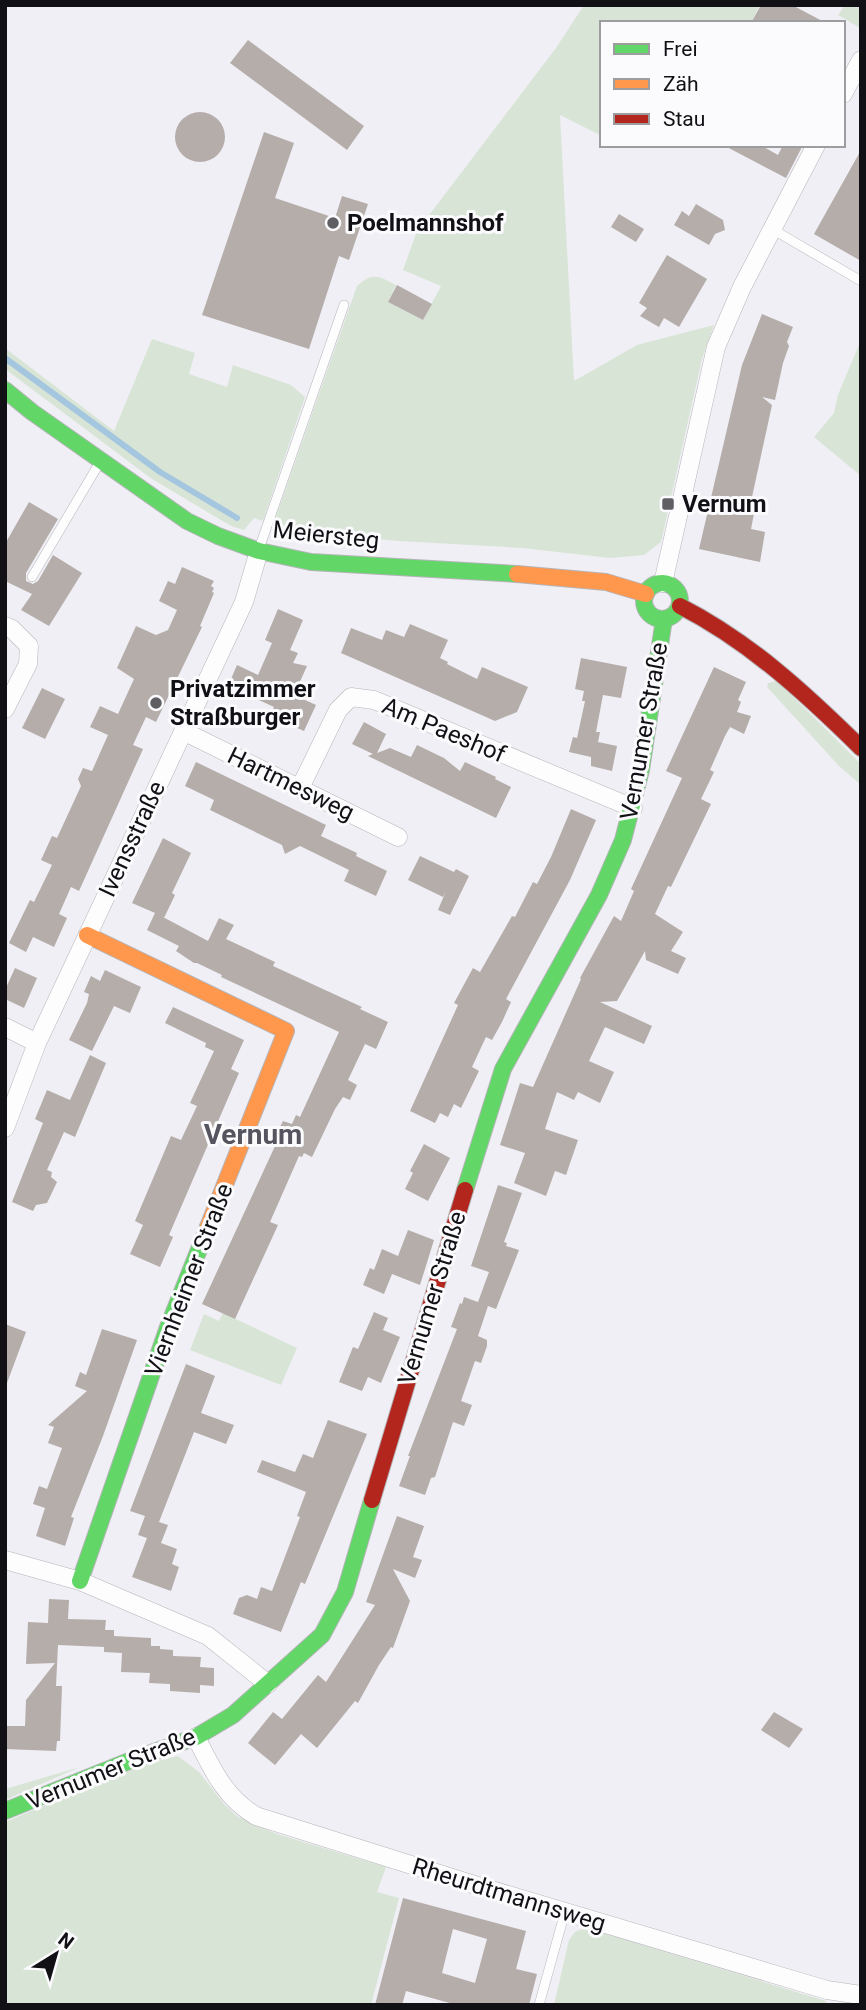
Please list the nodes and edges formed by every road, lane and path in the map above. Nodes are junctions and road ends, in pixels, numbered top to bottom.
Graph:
1 (860, 62) edge
2 (845, 90) edge
3 (815, 147) edge
4 (772, 229) junction
5 (861, 281) edge
6 (344, 305) dead end
7 (5, 390) edge
8 (101, 461) junction
9 (259, 551) junction
10 (32, 577) dead end
11 (663, 583) junction
12 (646, 594) junction
13 (680, 606) junction
14 (664, 619) junction
15 (5, 626) edge
16 (5, 709) edge
17 (183, 731) junction
18 (861, 748) edge
19 (300, 788) junction
20 (633, 808) junction
21 (398, 837) dead end
22 (87, 935) junction
23 (5, 1027) edge
24 (37, 1043) junction
25 (5, 1128) edge
26 (5, 1560) edge
27 (80, 1581) junction
28 (268, 1684) junction
29 (196, 1737) junction
30 (5, 1811) edge
31 (565, 1912) junction
32 (861, 1995) edge
33 (539, 2005) edge

1 - 2 street
3 - 4 street
4 - 5 lane
4 - 11 street
6 - 9 lane
7 - 8 street, Meiersteg
8 - 9 street, Meiersteg
8 - 10 lane
9 - 12 street, Meiersteg
9 - 17 street, Ivensstraße
11 - 12 street
11 - 13 street
12 - 14 street
13 - 14 street
13 - 18 street
14 - 20 street, Vernumer Straße
15 - 16 street
17 - 19 street, Hartmesweg
17 - 22 street, Ivensstraße
19 - 20 street, Am Paeshof
19 - 21 street, Hartmesweg
20 - 28 street, Vernumer Straße
22 - 24 street, Ivensstraße
22 - 27 street, Viernheimer Straße
23 - 24 street
24 - 25 street, Ivensstraße
26 - 27 street
27 - 28 street
28 - 29 street, Vernumer Straße
29 - 30 street, Vernumer Straße
29 - 31 street, Rheurdtmannsweg
31 - 32 street, Rheurdtmannsweg
31 - 33 lane

